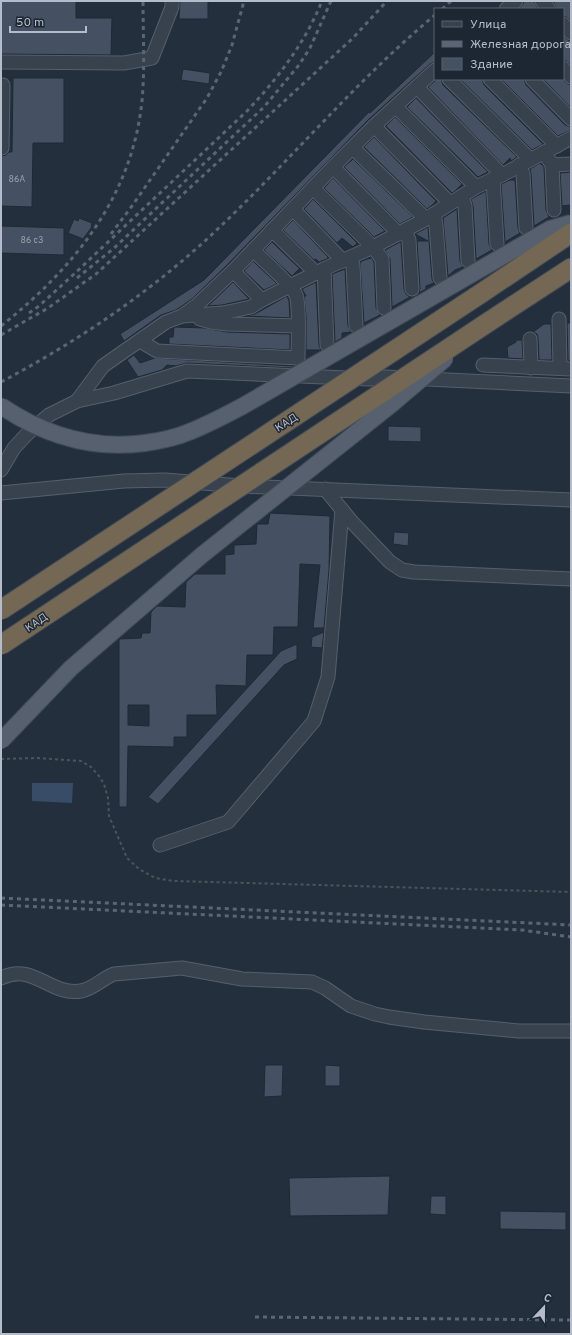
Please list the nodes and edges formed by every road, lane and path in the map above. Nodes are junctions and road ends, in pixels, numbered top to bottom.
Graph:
1 (172, 1) edge
2 (516, 1) edge
3 (508, 8) edge
4 (564, 25) edge
5 (571, 33) edge
6 (1, 62) edge
7 (564, 69) edge
8 (434, 71) edge
9 (571, 77) edge
10 (450, 80) edge
11 (491, 80) edge
12 (533, 80) edge
13 (1, 85) edge
14 (417, 88) junction
15 (396, 107) junction
16 (571, 119) edge
17 (374, 126) junction
18 (571, 138) edge
19 (557, 146) junction
20 (2, 148) edge
21 (353, 148) junction
22 (544, 152) junction
23 (525, 162) junction
24 (571, 164) edge
25 (552, 165) junction
26 (332, 167) junction
27 (498, 177) junction
28 (476, 187) junction
29 (313, 188) junction
30 (462, 196) junction
31 (450, 203) junction
32 (294, 209) junction
33 (554, 210) dead end
34 (430, 217) junction
35 (571, 223) edge
36 (526, 228) dead end
37 (272, 230) junction
38 (402, 232) junction
39 (571, 233) edge
40 (497, 244) dead end
41 (373, 247) junction
42 (253, 250) junction
43 (347, 259) junction
44 (468, 261) dead end
45 (571, 268) edge
46 (233, 271) junction
47 (320, 271) junction
48 (440, 278) dead end
49 (290, 287) junction
50 (412, 289) dead end
51 (262, 300) junction
52 (384, 308) dead end
53 (182, 316) junction
54 (559, 319) dead end
55 (490, 321) junction
56 (298, 326) junction
57 (356, 326) dead end
58 (140, 340) junction
59 (530, 340) dead end
60 (327, 345) dead end
61 (483, 365) dead end
62 (531, 368) junction
63 (566, 369) edge
64 (571, 386) edge
65 (77, 401) junction
66 (1, 406) edge
67 (1, 470) edge
68 (325, 489) junction
69 (1, 493) edge
70 (571, 500) edge
71 (342, 510) junction
72 (571, 579) edge
73 (1, 610) edge
74 (1, 645) edge
75 (1, 741) edge
76 (1, 759) edge
77 (160, 845) dead end
78 (571, 892) edge
79 (1, 978) edge
80 (571, 1031) edge

1 - 6 lane
2 - 3 lane
4 - 5 lane
7 - 9 lane
8 - 14 lane
10 - 23 lane
11 - 19 lane
12 - 16 lane
13 - 20 lane
14 - 15 lane
14 - 27 lane
15 - 17 lane
15 - 28 lane
17 - 21 lane
17 - 31 lane
18 - 19 lane
19 - 22 lane
21 - 26 lane
21 - 34 lane
22 - 23 lane
22 - 25 lane
23 - 27 lane
23 - 36 lane
24 - 25 lane
25 - 33 lane
26 - 29 lane
26 - 38 lane
27 - 28 lane
27 - 40 lane
28 - 30 lane
29 - 32 lane
29 - 41 lane
30 - 31 lane
30 - 44 lane
31 - 34 lane
32 - 37 lane
32 - 43 lane
34 - 38 lane
34 - 48 lane
35 - 66 main road, bridge
37 - 42 lane
37 - 47 lane
38 - 41 lane
38 - 50 lane
39 - 73 highway, КАД, bridge
41 - 43 lane
41 - 52 lane
42 - 46 lane
42 - 49 lane
43 - 47 lane
43 - 57 lane
45 - 55 highway, КАД
46 - 51 lane
46 - 53 lane
47 - 49 lane
47 - 60 lane
49 - 51 lane
49 - 56 lane
51 - 53 lane
53 - 56 lane
53 - 58 lane
54 - 63 lane
55 - 74 highway, КАД, bridge
55 - 75 main road, bridge
56 - 58 lane
58 - 65 lane
59 - 62 lane
61 - 62 lane
62 - 63 lane
64 - 65 lane
65 - 67 lane
68 - 69 lane
68 - 70 lane
68 - 71 lane
71 - 72 lane
71 - 77 lane
76 - 78 path
79 - 80 lane

